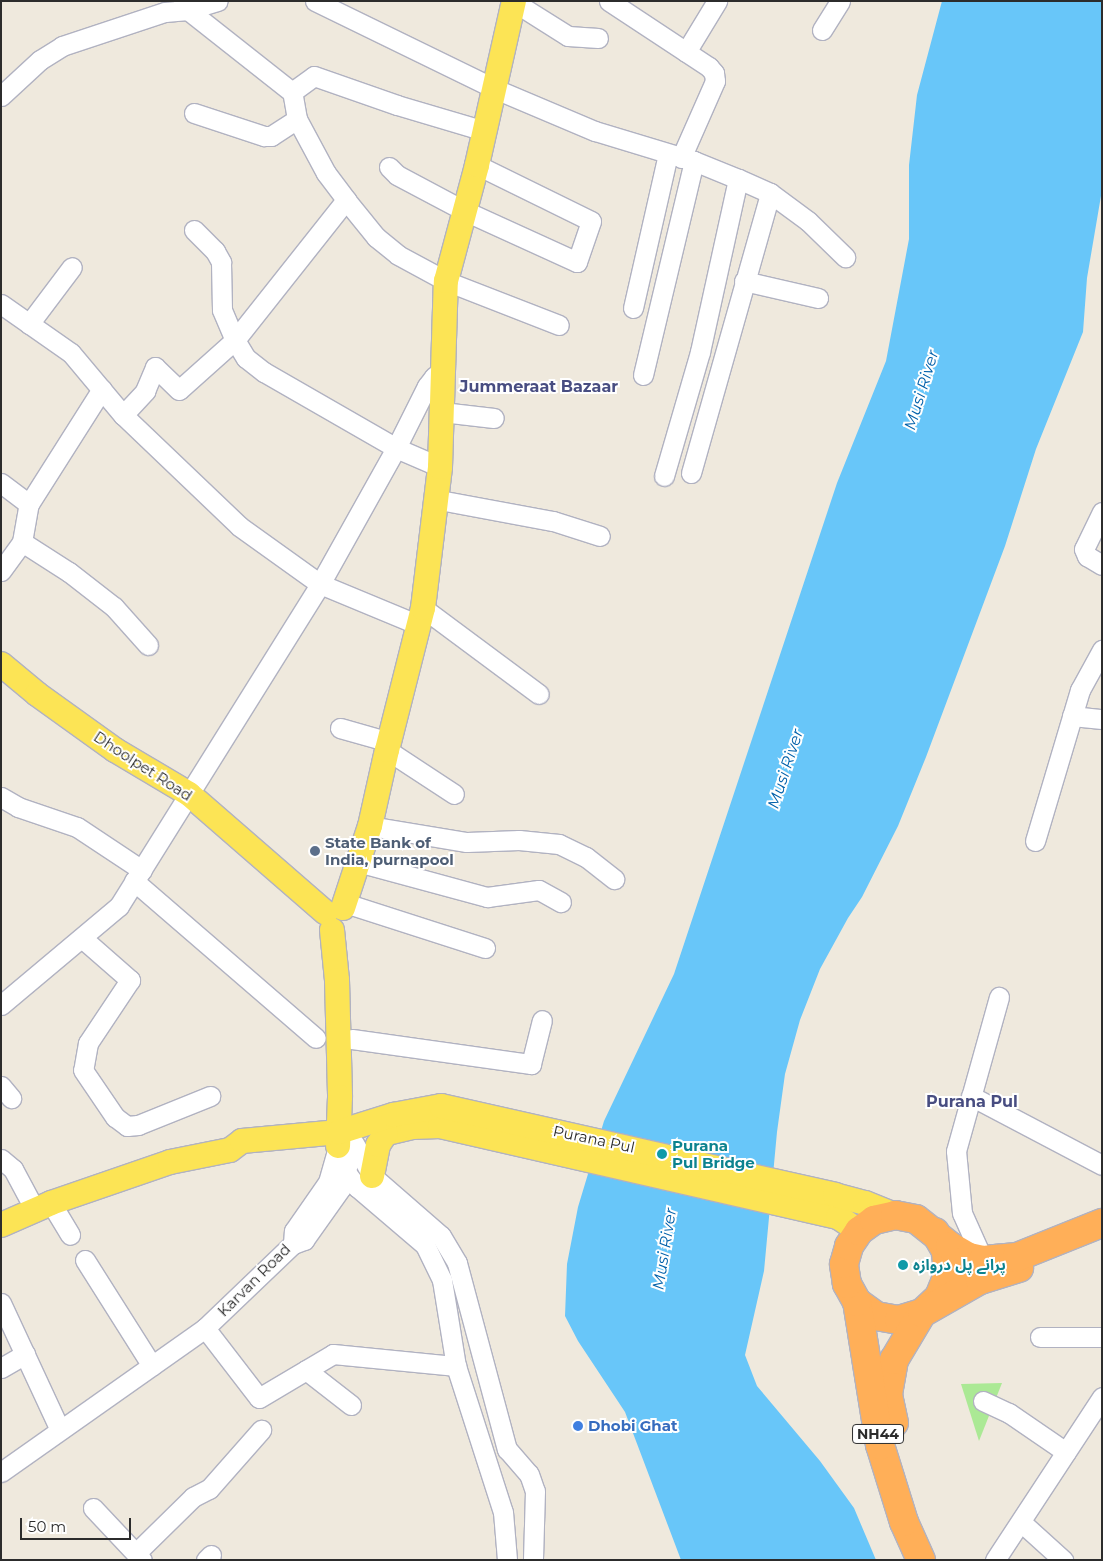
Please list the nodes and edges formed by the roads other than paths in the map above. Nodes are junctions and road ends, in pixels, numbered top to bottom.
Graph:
1 (218, 1) edge
2 (314, 1) edge
3 (609, 1) edge
4 (716, 1) edge
5 (514, 2) edge
6 (831, 4) edge
7 (185, 6) edge
8 (822, 30) dead end
9 (598, 38) dead end
10 (686, 52) junction
11 (493, 88) junction
12 (292, 92) junction
13 (1, 96) edge
14 (194, 113) dead end
15 (297, 119) junction
16 (485, 131) junction
17 (681, 157) junction
18 (477, 166) junction
19 (389, 167) dead end
20 (738, 179) junction
21 (770, 194) junction
22 (346, 200) junction
23 (465, 211) junction
24 (194, 230) dead end
25 (845, 257) dead end
26 (72, 267) dead end
27 (446, 281) junction
28 (744, 281) junction
29 (818, 298) dead end
30 (1, 304) edge
31 (633, 308) dead end
32 (29, 324) junction
33 (559, 326) dead end
34 (235, 340) junction
35 (444, 369) junction
36 (644, 375) dead end
37 (102, 389) junction
38 (442, 412) junction
39 (123, 415) junction
40 (494, 418) dead end
41 (396, 448) junction
42 (440, 467) junction
43 (691, 473) dead end
44 (664, 476) dead end
45 (1, 483) edge
46 (434, 499) junction
47 (29, 504) junction
48 (1102, 512) edge
49 (600, 536) dead end
50 (22, 542) junction
51 (1102, 565) edge
52 (1, 572) edge
53 (320, 584) junction
54 (421, 617) junction
55 (148, 645) dead end
56 (1102, 650) edge
57 (1, 664) edge
58 (539, 694) dead end
59 (1072, 716) junction
60 (1102, 719) edge
61 (340, 728) dead end
62 (388, 746) junction
63 (190, 794) junction
64 (454, 794) dead end
65 (1, 797) edge
66 (370, 826) junction
67 (1035, 840) dead end
68 (358, 862) junction
69 (138, 876) junction
70 (614, 880) dead end
71 (561, 902) dead end
72 (339, 916) junction
73 (82, 938) junction
74 (485, 948) dead end
75 (999, 997) dead end
76 (1, 1005) edge
77 (542, 1020) dead end
78 (316, 1038) dead end
79 (352, 1039) junction
80 (210, 1096) dead end
81 (971, 1096) junction
82 (440, 1116) junction
83 (386, 1133) junction
84 (346, 1137) junction
85 (1, 1159) edge
86 (1102, 1165) edge
87 (346, 1172) junction
88 (372, 1176) junction
89 (830, 1205) junction
90 (43, 1206) junction
91 (894, 1215) junction
92 (1102, 1222) edge
93 (1, 1225) edge
94 (859, 1231) junction
95 (934, 1231) junction
96 (70, 1235) dead end
97 (1102, 1236) edge
98 (293, 1244) junction
99 (85, 1260) dead end
100 (982, 1260) junction
101 (857, 1302) junction
102 (1, 1303) edge
103 (922, 1313) junction
104 (205, 1328) junction
105 (1040, 1337) dead end
106 (1102, 1337) edge
107 (25, 1354) junction
108 (152, 1366) junction
109 (456, 1366) junction
110 (1, 1368) edge
111 (306, 1370) junction
112 (1102, 1397) edge
113 (983, 1401) dead end
114 (351, 1405) dead end
115 (497, 1417) junction
116 (476, 1427) junction
117 (60, 1430) junction
118 (261, 1430) dead end
119 (1066, 1452) junction
120 (1, 1472) edge
121 (93, 1508) dead end
122 (1021, 1522) junction
123 (139, 1557) edge
124 (507, 1560) edge
125 (534, 1560) edge
126 (921, 1560) edge
127 (938, 1560) edge
128 (995, 1560) edge
129 (1063, 1560) edge

1 - 7 street
2 - 11 street
3 - 10 street
4 - 10 street
5 - 9 street
5 - 11 main road
6 - 8 street
7 - 12 street
7 - 13 street
10 - 17 street
11 - 16 main road
11 - 17 street
12 - 15 street
12 - 16 street
14 - 15 street
15 - 22 street
16 - 18 main road
17 - 20 street
17 - 31 street
17 - 36 street
18 - 23 main road
18 - 23 street
19 - 23 street
20 - 21 street
20 - 44 street
21 - 25 street
21 - 28 street
22 - 27 street
22 - 34 street
23 - 27 main road
24 - 34 street
26 - 32 street
27 - 33 street
27 - 35 main road
28 - 29 street
28 - 43 street
30 - 32 street
32 - 37 street
34 - 39 street
34 - 41 street
35 - 38 main road
35 - 41 street
37 - 39 street
37 - 47 street
38 - 40 street
38 - 42 main road
39 - 53 street
41 - 42 street
41 - 53 street
42 - 46 main road
45 - 47 street
46 - 49 street
46 - 54 main road
47 - 50 street
48 - 51 street
50 - 52 street
50 - 55 street
53 - 54 street
53 - 63 street
54 - 58 street
54 - 62 main road
56 - 59 street
57 - 63 main road, Dhoolpet Road
59 - 60 street
59 - 67 street
61 - 62 street
62 - 64 street
62 - 66 main road
63 - 69 street
63 - 72 main road, Dhoolpet Road
65 - 69 street
66 - 68 main road
66 - 70 street
68 - 71 street
68 - 72 main road
69 - 73 street
69 - 78 street
72 - 74 street
72 - 79 main road
72 - 84 main road, Karvan Road
73 - 76 street
73 - 80 street
75 - 81 street
77 - 79 street
79 - 84 main road
81 - 86 street
81 - 100 street
82 - 83 main road
82 - 84 main road
82 - 89 main road, Purana Pul
83 - 84 main road
83 - 88 main road
84 - 87 street
84 - 88 street
84 - 90 main road
84 - 98 street, Karvan Road
85 - 90 street
87 - 98 street
87 - 109 street
88 - 115 street
89 - 91 main road
89 - 94 main road
90 - 93 main road
90 - 96 street
91 - 94 highway
91 - 95 highway
92 - 100 highway
94 - 101 highway, NH44
95 - 100 highway
95 - 103 highway, NH44
97 - 103 highway, NH44
98 - 104 street, Karvan Road
99 - 108 street
101 - 103 highway, NH44
101 - 126 highway, NH44
102 - 107 street
103 - 127 highway, NH44
104 - 108 street, Karvan Road
104 - 111 street
105 - 106 street
107 - 110 street
107 - 117 street
108 - 117 street, Karvan Road
109 - 111 street
109 - 116 street
111 - 114 street
112 - 119 street
113 - 119 street
115 - 116 street
115 - 125 street
116 - 124 street
117 - 120 street, Karvan Road
118 - 123 street
119 - 122 street
121 - 123 street
122 - 128 street
122 - 129 street

